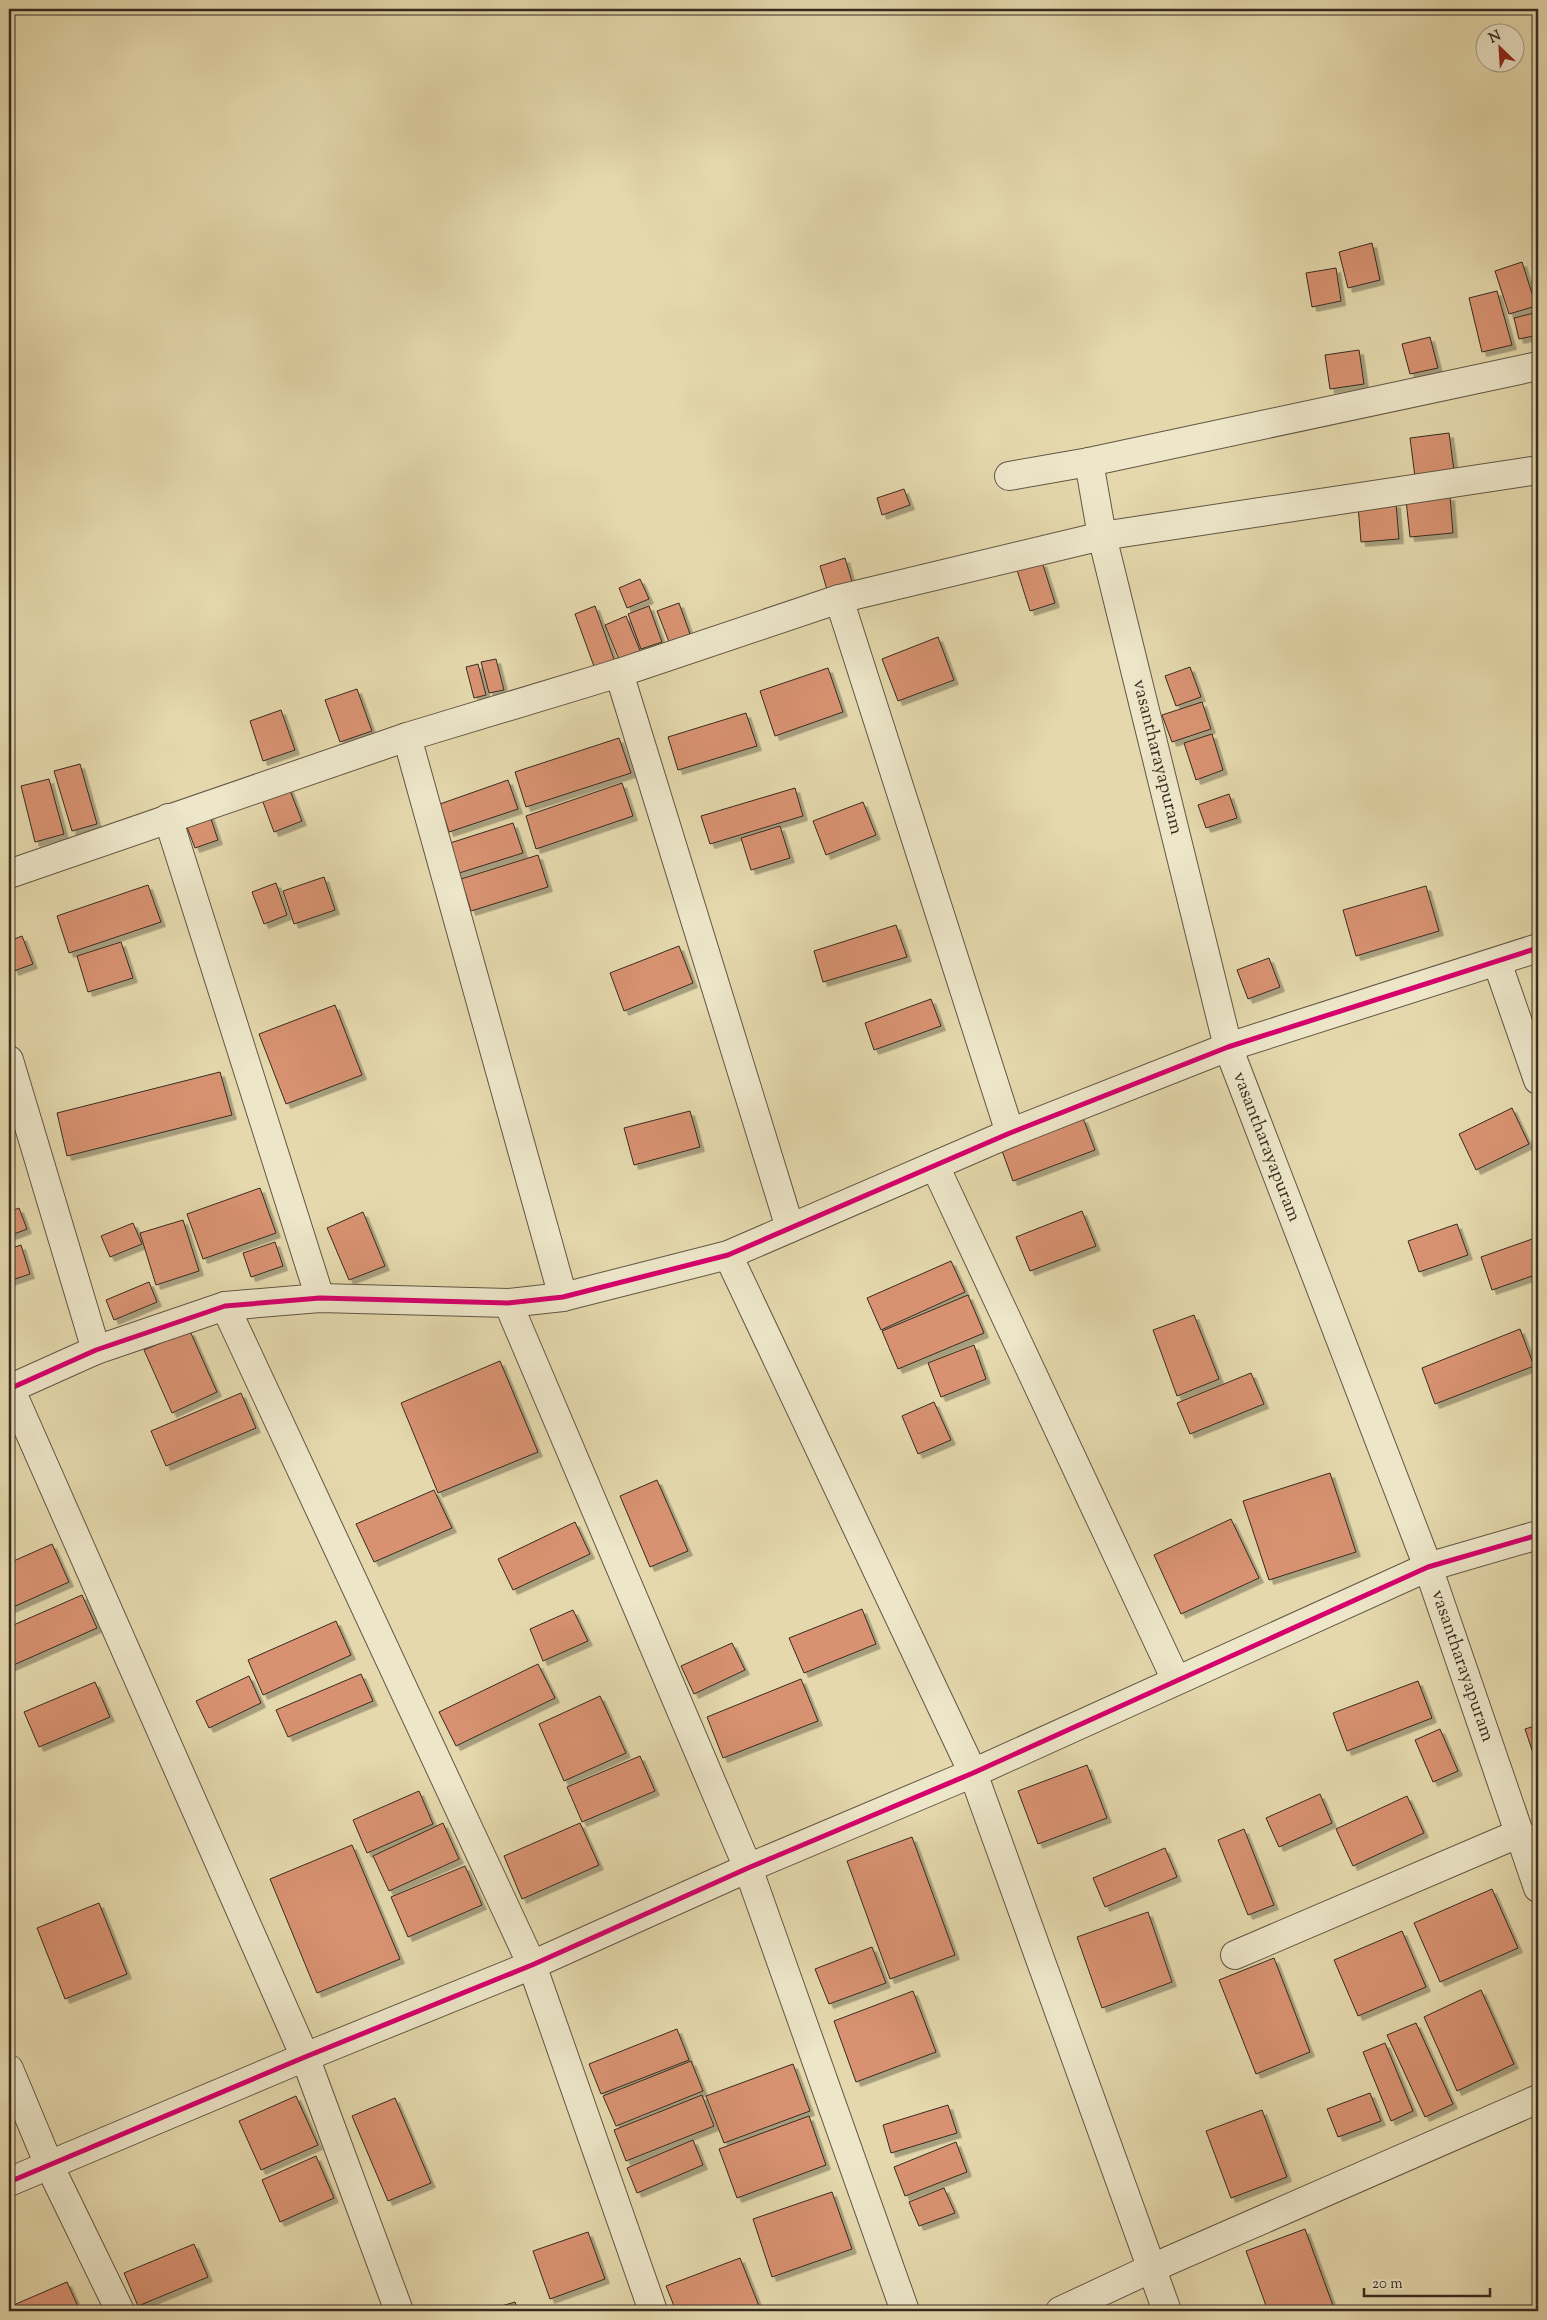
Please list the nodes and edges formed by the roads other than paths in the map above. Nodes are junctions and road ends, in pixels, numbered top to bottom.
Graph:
1 (1538, 366) edge
2 (1089, 462) junction
3 (1538, 470) edge
4 (1009, 476) dead end
5 (1102, 536) junction
6 (839, 599) junction
7 (619, 673) junction
8 (407, 737) junction
9 (168, 818) junction
10 (9, 874) edge
11 (1538, 948) edge
12 (1496, 962) junction
13 (1228, 1047) junction
14 (9, 1060) edge
15 (1538, 1080) edge
16 (1010, 1133) junction
17 (935, 1166) junction
18 (790, 1228) junction
19 (728, 1255) junction
20 (562, 1297) junction
21 (320, 1298) junction
22 (508, 1303) junction
23 (225, 1306) junction
24 (96, 1350) junction
25 (10, 1389) edge
26 (1538, 1534) edge
27 (1428, 1567) junction
28 (1176, 1680) junction
29 (973, 1773) junction
30 (1520, 1833) junction
31 (748, 1868) junction
32 (1538, 1888) edge
33 (1235, 1955) dead end
34 (532, 1965) junction
35 (305, 2057) junction
36 (9, 2069) edge
37 (1538, 2099) edge
38 (49, 2165) junction
39 (9, 2182) edge
40 (1152, 2268) junction
41 (120, 2311) edge
42 (399, 2311) edge
43 (653, 2311) edge
44 (905, 2311) edge
45 (1060, 2311) edge
46 (1167, 2311) edge

1 - 2 street
2 - 4 street
2 - 5 street, vasantharayapuram
3 - 5 street
5 - 6 street
5 - 13 street, vasantharayapuram
6 - 7 street
6 - 16 street
7 - 8 street
7 - 18 street
8 - 9 street
8 - 20 street
9 - 10 street
9 - 21 street
11 - 12 street
12 - 13 street
12 - 15 street
13 - 16 street
13 - 27 street, vasantharayapuram
14 - 24 street
16 - 17 street
17 - 18 street
17 - 28 street
18 - 19 street
19 - 20 street
19 - 29 street
20 - 22 street
21 - 22 street
21 - 23 street
22 - 31 street
23 - 24 street
23 - 34 street
24 - 25 street
25 - 35 street
26 - 27 street
27 - 28 street
27 - 30 street, vasantharayapuram
28 - 29 street
29 - 31 street
29 - 40 street
30 - 32 street, vasantharayapuram
30 - 33 street
31 - 34 street
31 - 44 street
34 - 35 street
34 - 43 street
35 - 38 street
35 - 42 street
36 - 38 street
37 - 40 street
38 - 39 street
38 - 41 street
40 - 45 street
40 - 46 street

